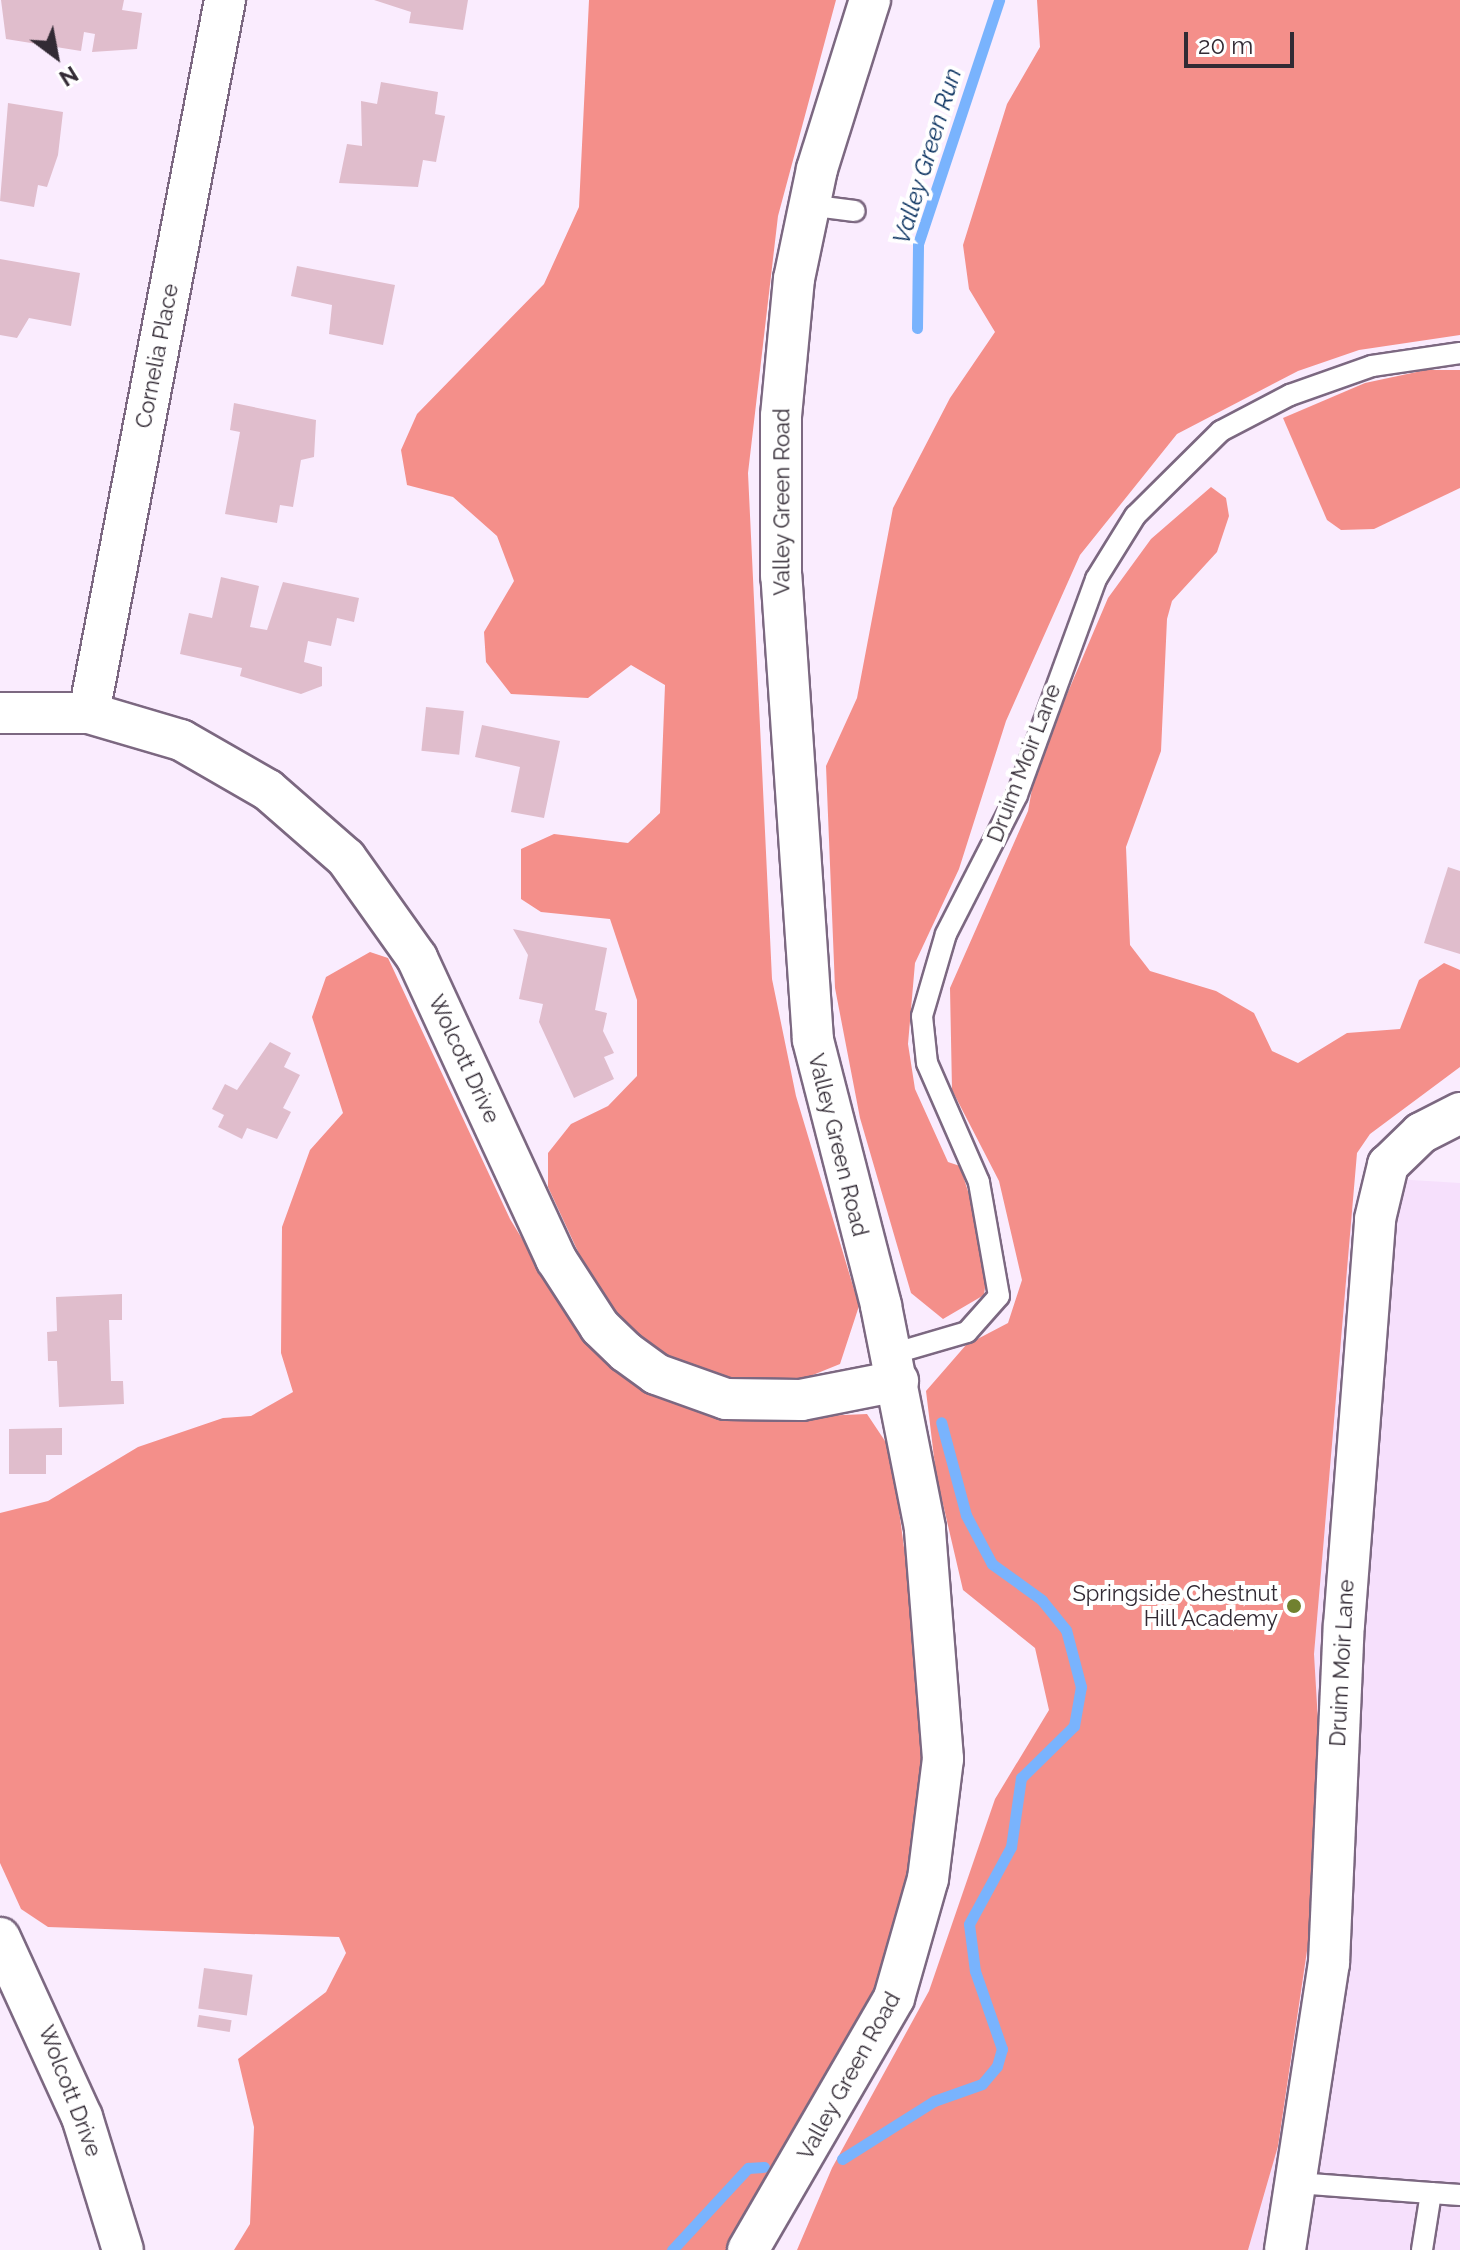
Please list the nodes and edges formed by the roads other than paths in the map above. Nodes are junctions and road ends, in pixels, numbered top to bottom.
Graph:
1 (225, 0) edge
2 (870, 0) edge
3 (808, 205) junction
4 (855, 211) dead end
5 (1460, 353) edge
6 (0, 713) edge
7 (89, 713) junction
8 (1460, 1113) edge
9 (895, 1367) junction
10 (0, 1938) edge
11 (1297, 2183) junction
12 (1431, 2193) junction
13 (1460, 2195) edge
14 (123, 2250) edge
15 (748, 2250) edge
16 (1285, 2250) edge
17 (1422, 2250) edge

1 - 7 street, Cornelia Place
2 - 3 street, Valley Green Road
3 - 4 lane
3 - 9 street, Valley Green Road
5 - 9 lane, Druim Moir Lane
6 - 7 street, Wolcott Drive
7 - 9 street, Wolcott Drive
8 - 11 street, Druim Moir Lane
9 - 15 street, Valley Green Road
10 - 14 street, Wolcott Drive
11 - 12 lane
11 - 16 street, Druim Moir Lane
12 - 13 lane
12 - 17 lane

